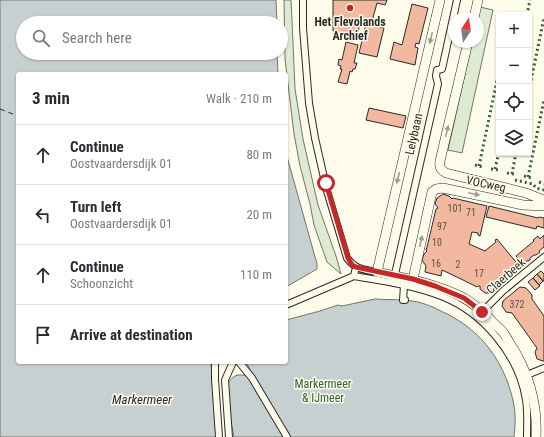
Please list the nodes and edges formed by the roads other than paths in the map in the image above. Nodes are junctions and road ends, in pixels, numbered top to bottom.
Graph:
1 (303, 0) edge
2 (440, 0) edge
3 (457, 0) edge
4 (478, 0) edge
5 (475, 12) edge
6 (467, 48) edge
7 (532, 195) junction
8 (544, 200) edge
9 (530, 205) junction
10 (544, 206) edge
11 (544, 257) edge
12 (356, 267) junction
13 (377, 272) junction
14 (354, 276) junction
15 (394, 279) junction
16 (413, 279) junction
17 (404, 286) junction
18 (403, 300) dead end
19 (288, 304) edge
20 (482, 312) junction
21 (215, 364) edge
22 (232, 364) edge
23 (241, 364) edge
24 (544, 368) edge
25 (527, 375) junction
26 (219, 437) edge
27 (229, 437) edge
28 (287, 437) edge
29 (527, 437) edge
30 (536, 437) edge

1 - 12 street
2 -> 13 street, Lelybaan
3 - 15 street, Lelybaan
4 - 5 street
7 -> 6 street, VOCweg
7 - 8 street, VOCweg
7 - 9 street
9 - 10 street, VOCweg
16 -> 9 street, VOCweg
11 - 20 street, Claerbeek
12 - 13 street
12 - 14 street
13 - 15 street
14 - 15 street
14 - 19 street
15 - 16 street
15 - 17 street
16 - 20 street
17 - 18 street
17 - 29 street
20 - 25 street
21 - 26 street
22 - 27 street
23 - 28 street
24 - 25 street
25 - 30 street

